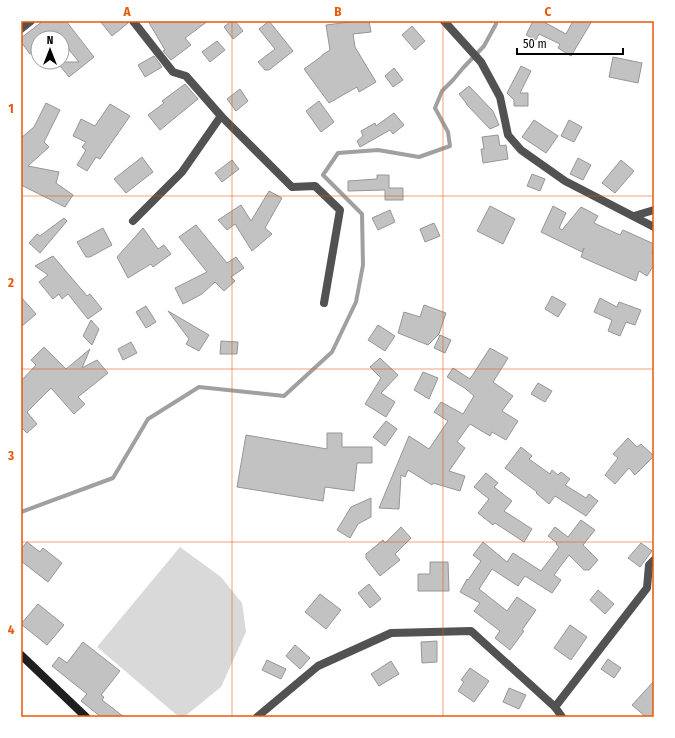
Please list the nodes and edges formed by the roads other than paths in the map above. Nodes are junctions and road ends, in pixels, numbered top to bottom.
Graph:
1 (32, 21) edge
2 (134, 21) edge
3 (444, 21) edge
4 (21, 29) edge
5 (221, 116) junction
6 (654, 210) edge
7 (634, 216) junction
8 (133, 221) dead end
9 (654, 228) edge
10 (324, 303) dead end
11 (654, 560) edge
12 (21, 655) edge
13 (555, 707) junction
14 (86, 717) edge
15 (257, 717) edge
16 (562, 717) edge

1 - 4 street
2 - 5 street
3 - 7 street
5 - 8 street
5 - 10 street
6 - 7 street
7 - 9 street
11 - 13 street
12 - 14 main road
13 - 15 street
13 - 16 street

